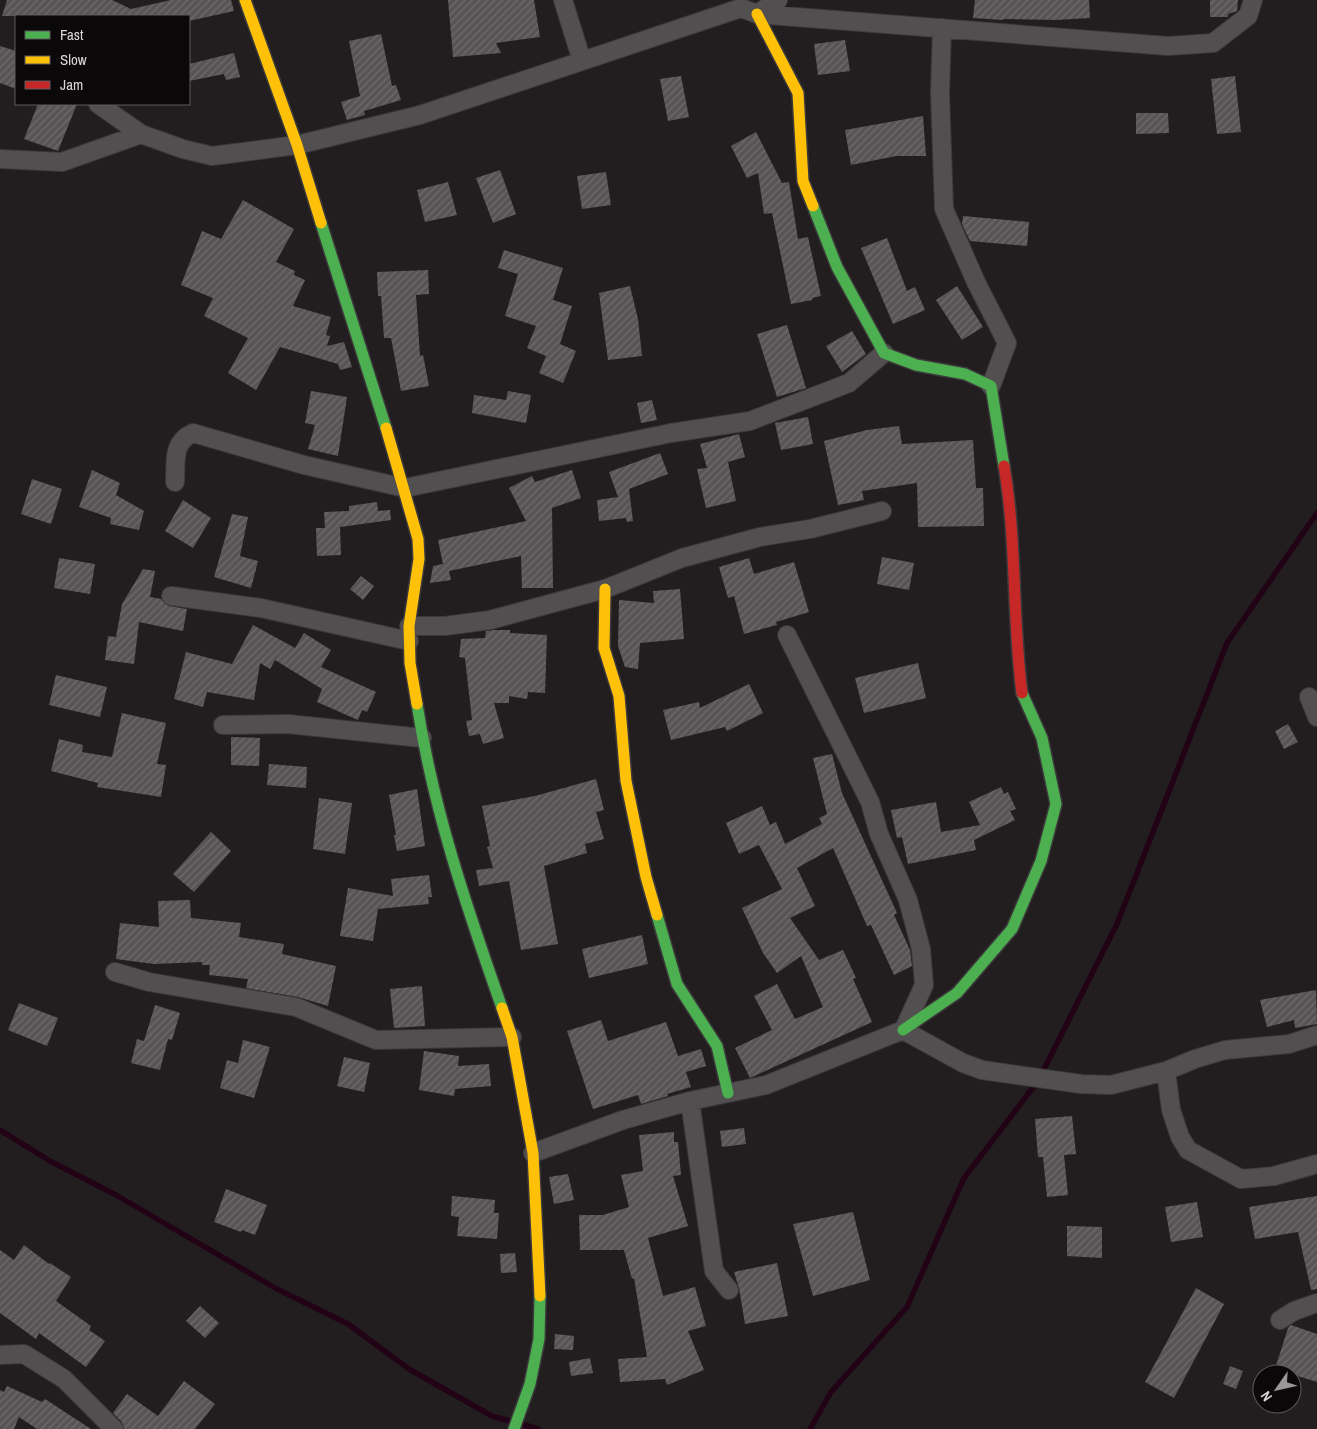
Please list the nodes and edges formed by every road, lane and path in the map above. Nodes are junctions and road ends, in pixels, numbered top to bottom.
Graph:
1 (245, 0) edge
2 (563, 0) edge
3 (1253, 0) edge
4 (768, 5) edge
5 (942, 28) junction
6 (582, 61) junction
7 (99, 105) edge
8 (141, 134) junction
9 (297, 145) junction
10 (0, 159) edge
11 (884, 353) junction
12 (992, 386) junction
13 (175, 482) dead end
14 (405, 488) junction
15 (882, 511) dead end
16 (605, 588) junction
17 (171, 596) dead end
18 (409, 633) junction
19 (787, 635) dead end
20 (1310, 697) dead end
21 (1317, 717) edge
22 (222, 725) dead end
23 (422, 738) junction
24 (115, 972) dead end
25 (903, 1030) junction
26 (512, 1037) junction
27 (1316, 1037) edge
28 (1166, 1071) junction
29 (728, 1093) junction
30 (690, 1101) junction
31 (533, 1153) junction
32 (1317, 1164) edge
33 (729, 1290) dead end
34 (1317, 1304) edge
35 (1280, 1320) dead end
36 (0, 1355) edge
37 (114, 1429) edge
38 (514, 1429) edge

1 - 9 street
2 - 6 street
3 - 5 street
4 - 5 street
4 - 6 street
4 - 11 street
5 - 12 street
6 - 9 street
7 - 8 street
8 - 9 street
8 - 10 street
9 - 14 street
11 - 12 street
11 - 14 street
12 - 25 street
13 - 14 street
14 - 18 street
15 - 16 street
16 - 18 street
16 - 29 street
17 - 18 street
18 - 23 street
19 - 25 street
20 - 21 street
22 - 23 street
23 - 26 street
24 - 26 street
25 - 28 street
25 - 29 street
26 - 31 street
27 - 28 street
28 - 32 street
29 - 30 street
30 - 31 street
30 - 33 street
31 - 38 street
34 - 35 street
36 - 37 street

